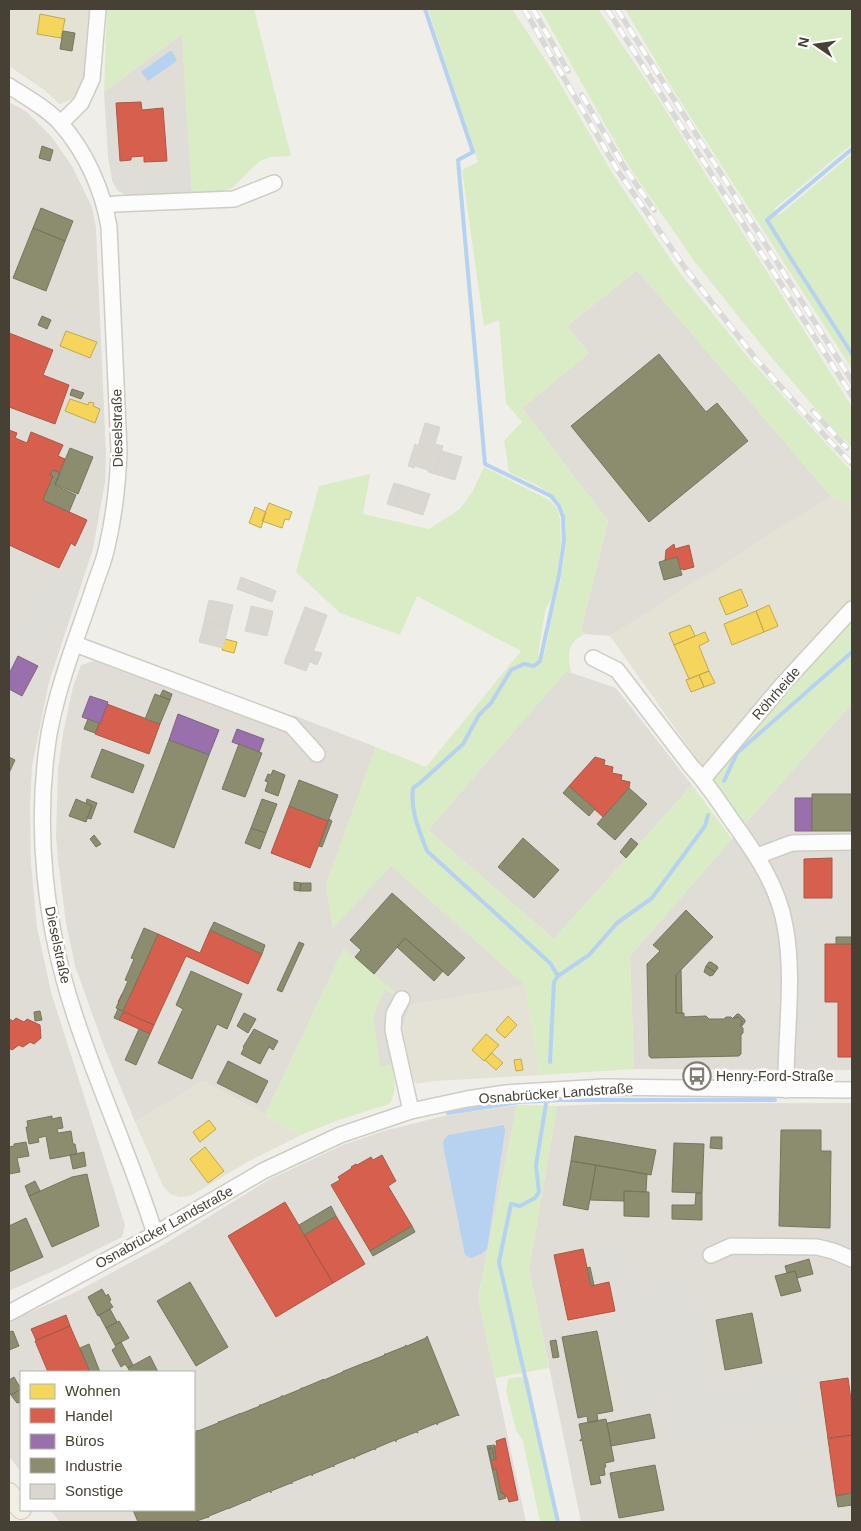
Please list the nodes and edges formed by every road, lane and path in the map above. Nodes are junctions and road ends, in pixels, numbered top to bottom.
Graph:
1 (98, 9) edge
2 (9, 86) edge
3 (61, 123) junction
4 (274, 182) dead end
5 (106, 206) junction
6 (852, 609) edge
7 (75, 644) junction
8 (593, 658) dead end
9 (317, 754) dead end
10 (703, 779) junction
11 (852, 842) edge
12 (757, 856) junction
13 (402, 999) dead end
14 (786, 1090) junction
15 (852, 1090) edge
16 (410, 1111) junction
17 (154, 1234) junction
18 (711, 1255) dead end
19 (852, 1259) edge
20 (36, 1297) junction
21 (9, 1306) edge
22 (9, 1313) edge
23 (9, 1493) edge
24 (20, 1509) edge
25 (22, 1511) edge
26 (31, 1522) edge

1 - 3 street
2 - 3 street, Dieselstraße
3 - 5 street, Dieselstraße
4 - 5 street
5 - 7 street, Dieselstraße
6 - 10 street, Röhrheide
7 - 9 street
7 - 17 street, Dieselstraße
8 - 10 street
10 - 12 street
11 - 12 street
12 - 14 street
13 - 16 street
14 - 15 street, Osnabrücker Landstraße
14 - 16 street, Osnabrücker Landstraße
16 - 17 street, Osnabrücker Landstraße
17 - 20 street, Osnabrücker Landstraße
18 - 19 street
20 - 21 street, Osnabrücker Landstraße
20 - 22 street, Osnabrücker Landstraße
23 - 24 main road
25 - 26 main road

